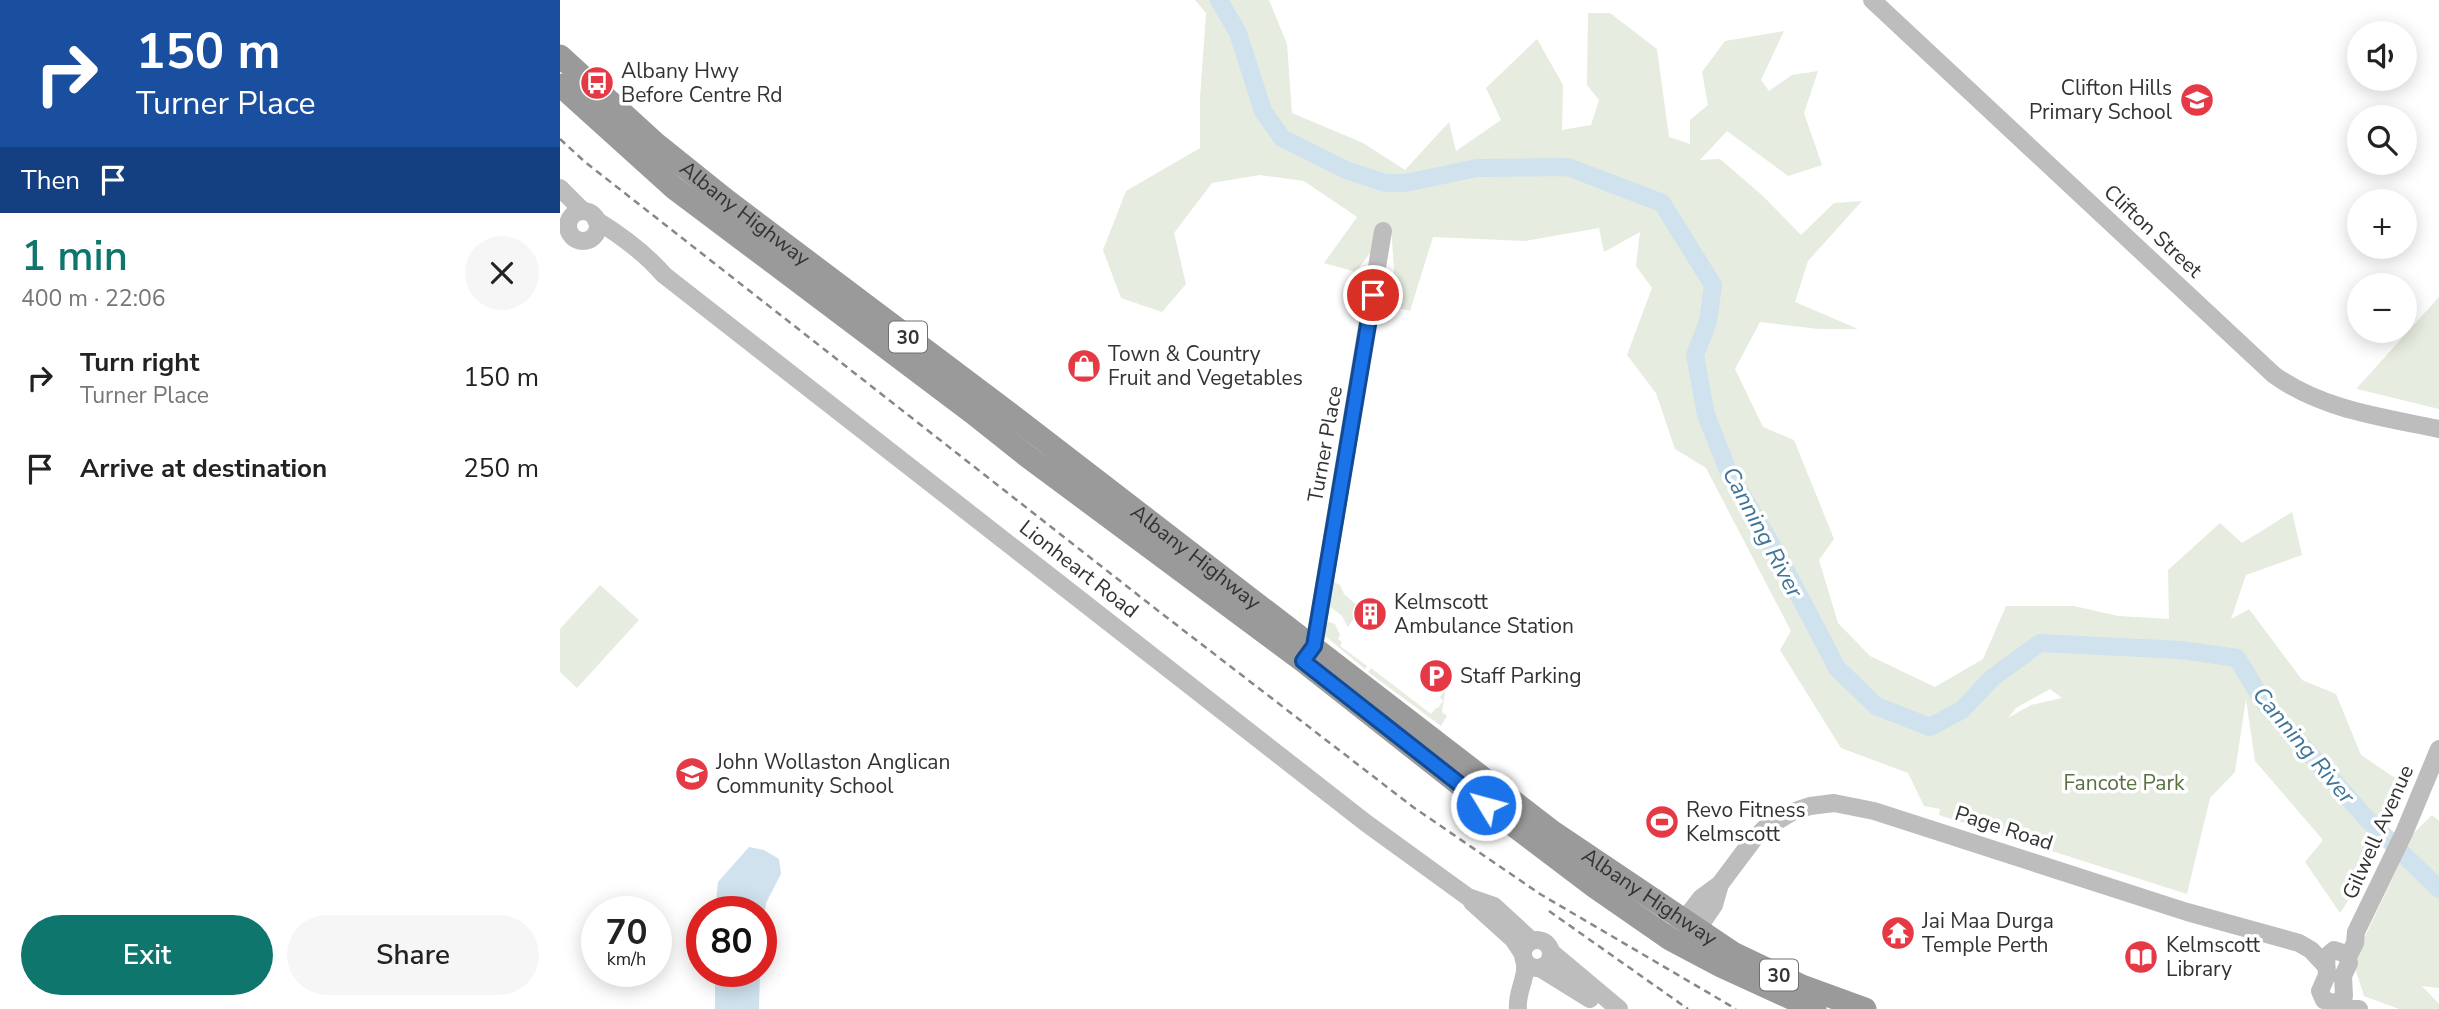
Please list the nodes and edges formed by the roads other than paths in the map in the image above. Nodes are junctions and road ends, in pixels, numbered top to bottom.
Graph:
1 (1872, 0) edge
2 (560, 57) edge
3 (560, 85) edge
4 (648, 152) junction
5 (560, 188) edge
6 (560, 206) edge
7 (590, 215) junction
8 (568, 223) junction
9 (1383, 231) dead end
10 (590, 238) junction
11 (664, 275) junction
12 (2439, 429) edge
13 (1041, 437) junction
14 (1027, 456) junction
15 (1308, 654) junction
16 (2439, 749) edge
17 (1684, 934) junction
18 (2336, 956) junction
19 (1531, 958) junction
20 (2330, 1002) edge
21 (1518, 1009) edge
22 (1527, 1009) edge
23 (1617, 1009) edge
24 (1815, 1009) edge
25 (1865, 1009) edge
26 (2360, 1009) edge

1 - 12 main road, Clifton Street
2 - 4 highway, Albany Highway / 30
3 - 4 highway, Albany Highway / 30
4 - 13 highway, Albany Highway / 30
4 - 14 highway, Albany Highway / 30
5 - 7 main road, Lionheart Road
6 - 8 main road
7 - 8 main road
7 - 10 main road
7 - 11 main road, Lionheart Road
8 - 10 main road
9 - 15 main road, Turner Place
10 - 11 main road, Lionheart Road
11 - 19 main road, Lionheart Road
13 - 14 highway
13 - 15 highway, Albany Highway / 30
14 - 15 highway, Albany Highway / 30
15 - 17 highway, Albany Highway / 30
16 - 18 main road, Gilwell Avenue
17 - 18 main road, Page Road
17 - 24 highway, Albany Highway / 30
17 - 25 highway, Albany Highway / 30
18 - 20 main road
19 - 21 main road
19 - 22 main road
19 - 23 main road, Lionheart Road
19 - 23 main road
20 - 26 main road

